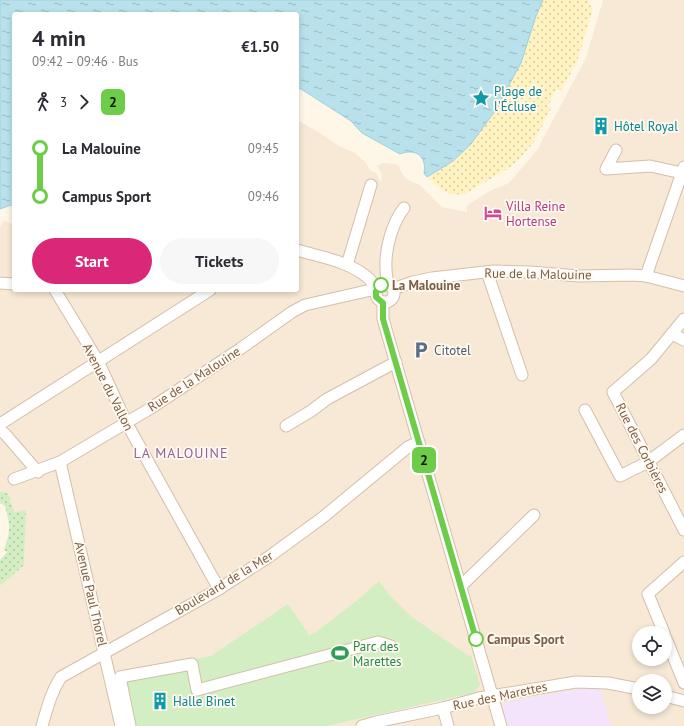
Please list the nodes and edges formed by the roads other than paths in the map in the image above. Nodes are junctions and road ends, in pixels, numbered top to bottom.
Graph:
1 (616, 150) dead end
2 (683, 170) edge
3 (371, 185) dead end
4 (404, 208) dead end
5 (299, 251) edge
6 (347, 265) junction
7 (487, 272) junction
8 (646, 276) junction
9 (0, 283) edge
10 (12, 284) edge
11 (684, 286) edge
12 (384, 288) junction
13 (56, 292) edge
14 (207, 292) edge
15 (383, 303) junction
16 (684, 319) edge
17 (672, 334) junction
18 (684, 340) edge
19 (98, 362) junction
20 (396, 362) junction
21 (522, 375) dead end
22 (585, 410) dead end
23 (126, 422) junction
24 (0, 424) edge
25 (286, 426) dead end
26 (0, 430) edge
27 (684, 435) edge
28 (419, 442) junction
29 (60, 462) junction
30 (648, 462) junction
31 (38, 472) junction
32 (14, 479) dead end
33 (534, 515) dead end
34 (684, 530) edge
35 (684, 562) edge
36 (460, 586) junction
37 (219, 589) junction
38 (661, 626) edge
39 (391, 646) dead end
40 (672, 653) edge
41 (104, 654) junction
42 (684, 683) edge
43 (632, 687) edge
44 (492, 696) junction
45 (672, 698) edge
46 (684, 702) edge
47 (444, 708) junction
48 (42, 726) edge
49 (121, 726) edge
50 (130, 726) edge
51 (362, 726) edge
52 (448, 726) edge
53 (501, 726) edge

1 - 2 street
2 - 8 street
3 - 6 street
4 - 12 street
5 - 6 street
6 - 12 street
7 - 8 street, Rue de la Malouine
7 - 12 street, Rue de la Malouine
7 - 21 street
8 - 11 street, Rue de la Malouine
9 - 10 street
12 - 15 street
12 - 15 street
12 - 23 street, Rue de la Malouine
13 - 19 street, Avenue du Vallon
14 - 19 street
15 - 20 street
16 - 17 street, Rue des Corbières
17 - 18 street
17 - 30 street, Rue des Corbières
19 - 23 street, Avenue du Vallon
19 - 24 street
20 - 25 street
20 - 28 street
22 - 30 street
23 - 29 street, Rue de la Malouine
23 - 37 street, Avenue du Vallon
26 - 31 street
27 - 30 street
28 - 36 street
28 - 37 street, Boulevard de la Mer
29 - 31 street, Rue de la Malouine
29 - 41 street, Avenue Paul Thorel
30 - 34 street, Rue des Corbières
31 - 32 street, Rue de la Malouine
33 - 36 street
35 - 38 street
36 - 44 street
37 - 41 street, Boulevard de la Mer
39 - 50 street
40 - 42 street
41 - 48 street, Boulevard de la Mer
41 - 49 street, Avenue Paul Thorel
43 - 44 street, Rue des Marettes
44 - 47 street, Rue des Marettes
44 - 53 street
45 - 46 street
47 - 51 street, Rue des Marettes
47 - 52 street

